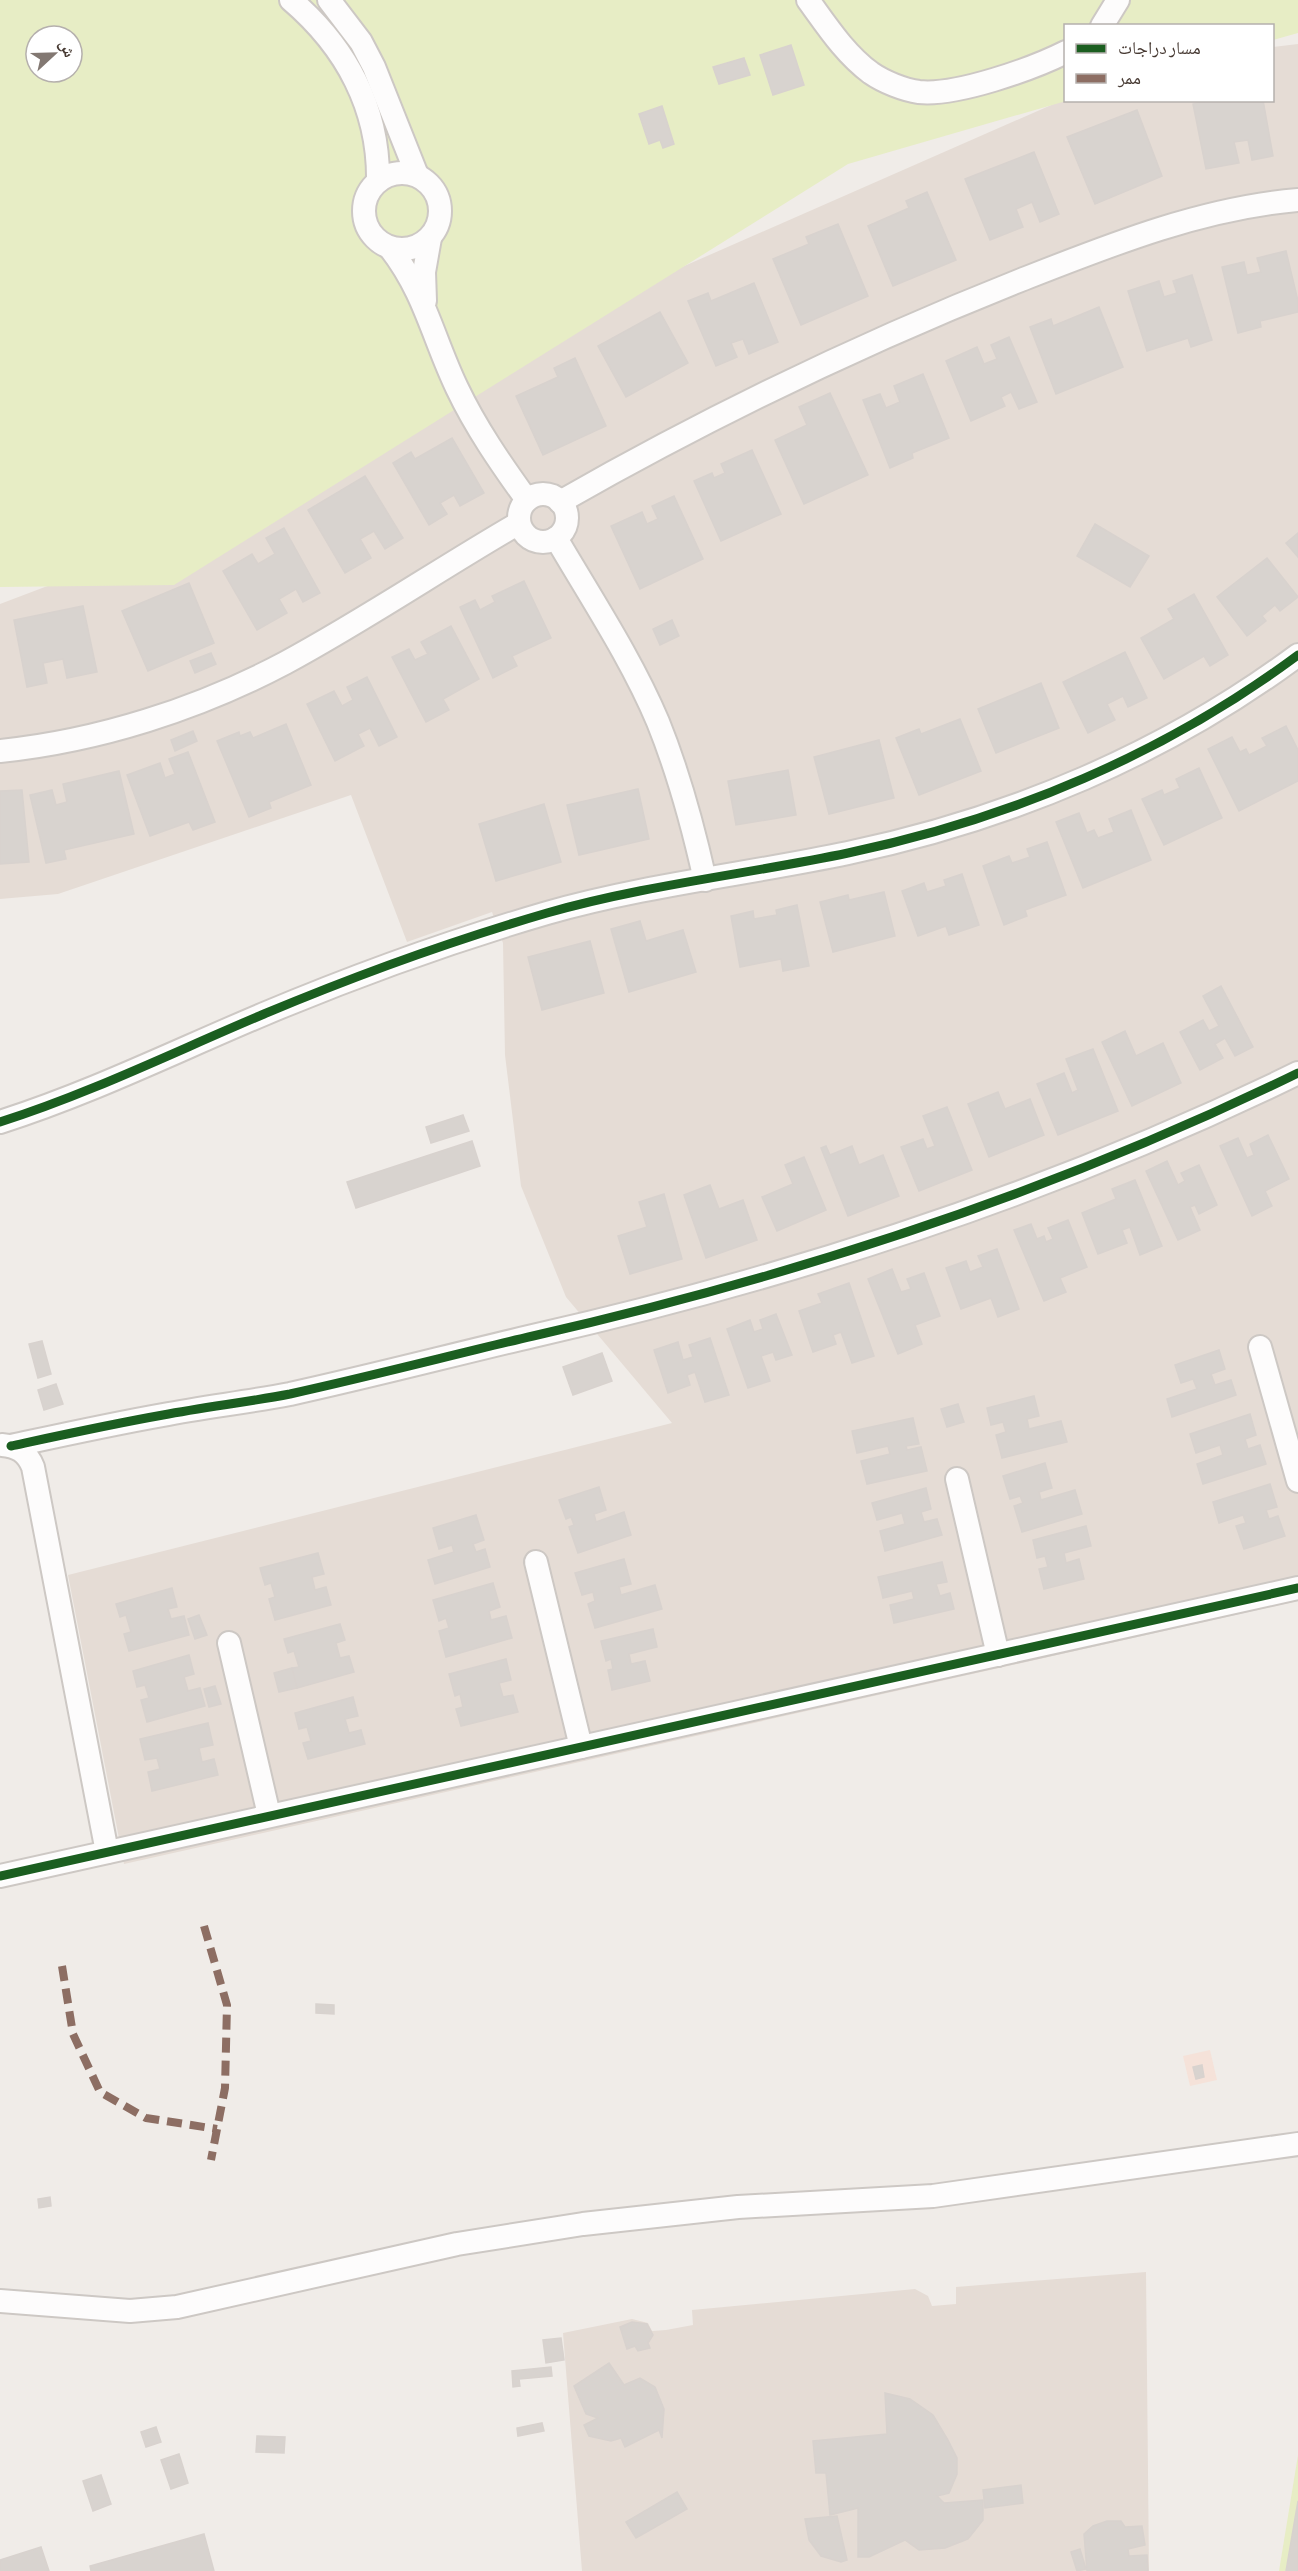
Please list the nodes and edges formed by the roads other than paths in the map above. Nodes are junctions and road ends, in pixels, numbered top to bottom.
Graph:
1 (291, 0) edge
2 (329, 0) edge
3 (808, 0) edge
4 (1118, 0) edge
5 (1103, 24) edge
6 (1064, 52) edge
7 (417, 176) junction
8 (378, 181) junction
9 (1298, 200) edge
10 (430, 238) junction
11 (390, 248) junction
12 (426, 306) junction
13 (527, 500) junction
14 (560, 502) junction
15 (519, 523) junction
16 (556, 538) junction
17 (1298, 655) edge
18 (0, 751) edge
19 (705, 880) junction
20 (1297, 1075) edge
21 (0, 1122) edge
22 (1260, 1347) dead end
23 (5, 1445) edge
24 (957, 1479) dead end
25 (1298, 1481) edge
26 (536, 1562) dead end
27 (1298, 1588) edge
28 (229, 1643) dead end
29 (998, 1655) junction
30 (581, 1747) junction
31 (269, 1815) junction
32 (107, 1852) junction
33 (0, 1876) edge
34 (1298, 2144) edge
35 (0, 2301) edge

1 - 8 street
2 - 7 street
3 - 6 street
4 - 5 street
7 - 8 street
7 - 10 street
8 - 11 street
9 - 14 street
10 - 11 street
10 - 12 street
11 - 12 street
12 - 13 street
13 - 14 street
13 - 15 street
14 - 16 street
15 - 16 street
15 - 18 street
16 - 19 street
17 - 19 street
19 - 21 street
20 - 23 street
22 - 25 street
23 - 32 street
24 - 29 street
26 - 30 street
27 - 29 street
28 - 31 street
29 - 30 street
30 - 31 street
31 - 32 street
32 - 33 street
34 - 35 street

